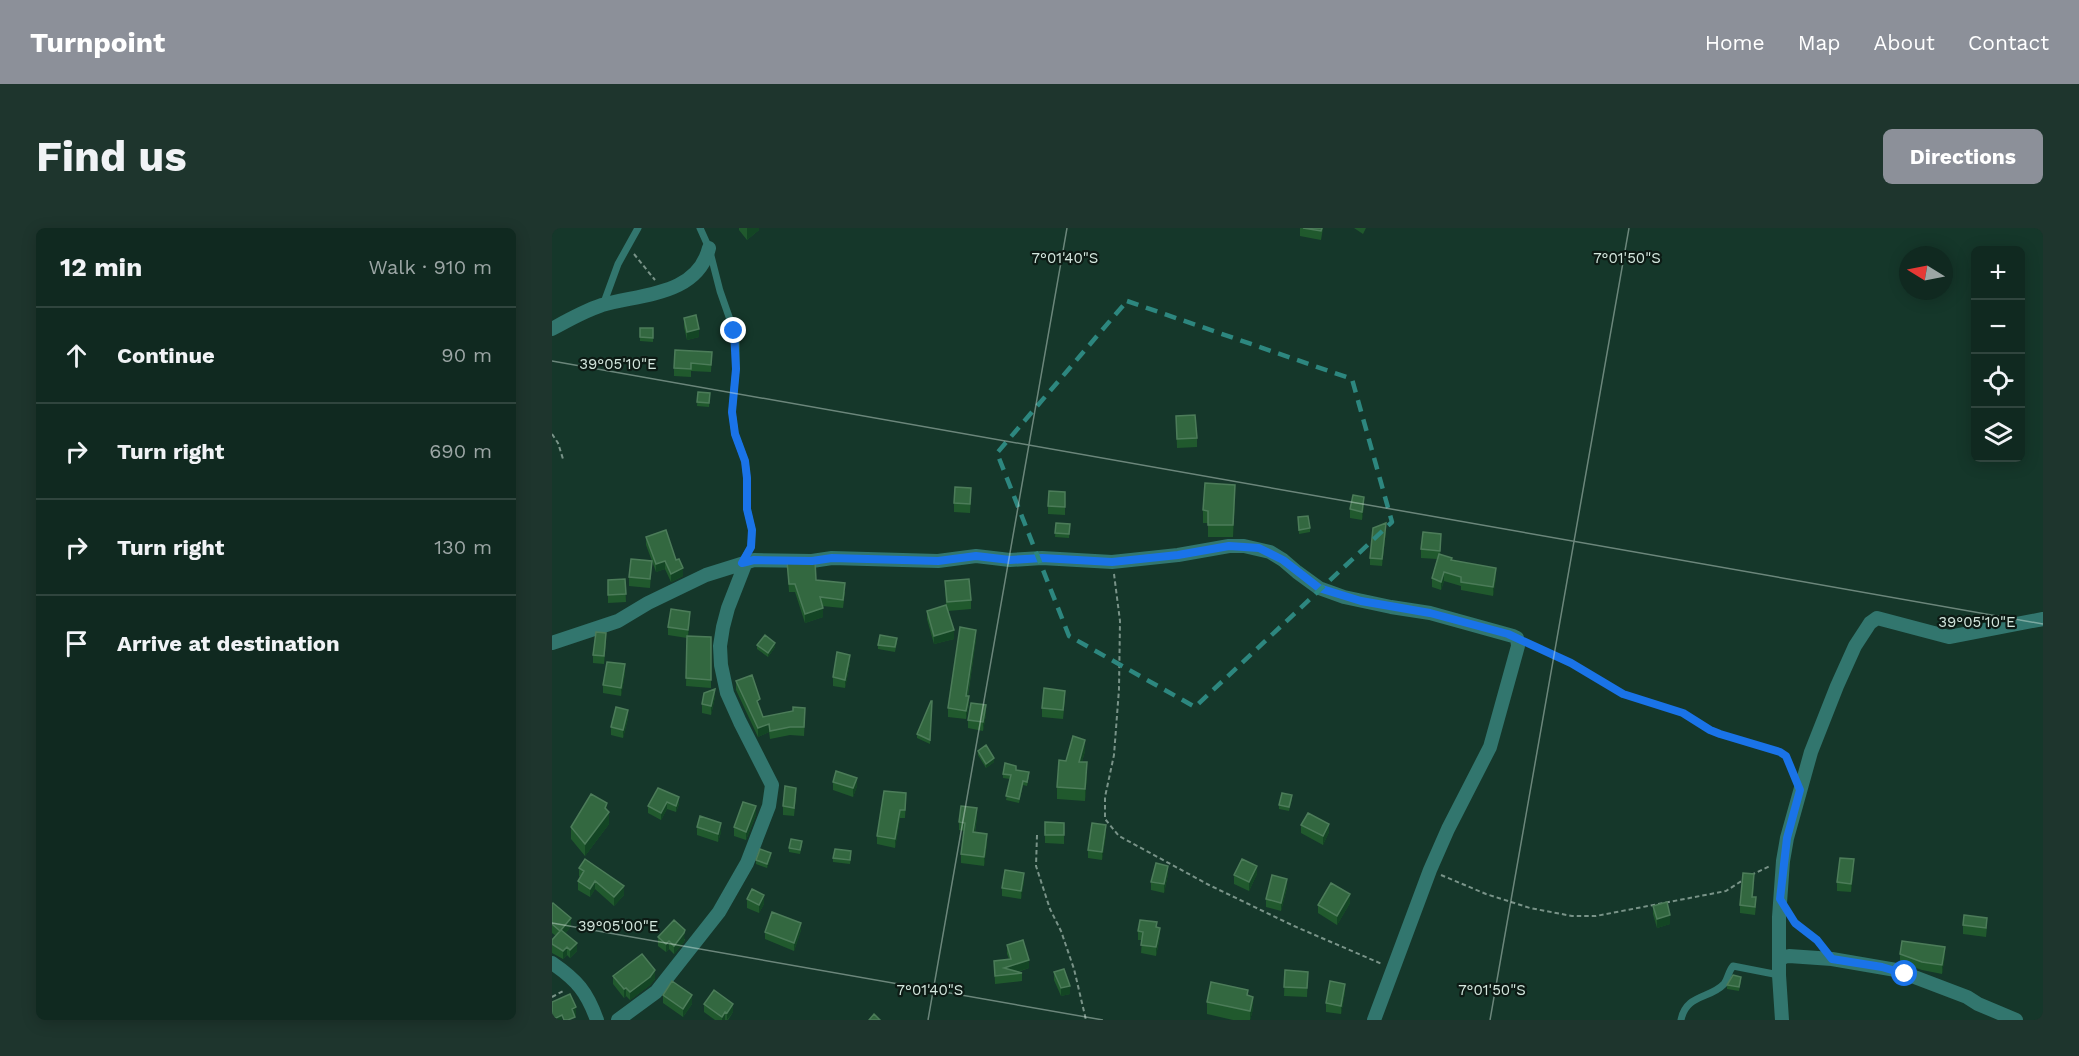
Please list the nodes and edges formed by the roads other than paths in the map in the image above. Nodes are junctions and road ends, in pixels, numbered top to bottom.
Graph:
1 (638, 228) edge
2 (700, 228) edge
3 (710, 248) junction
4 (603, 305) junction
5 (552, 329) edge
6 (744, 562) junction
7 (2043, 619) edge
8 (552, 643) edge
9 (1780, 960) junction
10 (552, 963) edge
11 (1779, 975) junction
12 (597, 1020) edge
13 (618, 1020) edge
14 (1374, 1020) edge
15 (1681, 1020) edge
16 (1782, 1020) edge
17 (2016, 1020) edge

1 - 4 lane
2 - 3 lane
3 - 4 street
3 - 6 lane
4 - 5 street
6 - 8 street
6 - 13 street
6 - 14 street
7 - 9 street
9 - 11 street
9 - 17 street
10 - 12 street
11 - 15 lane
11 - 16 street

